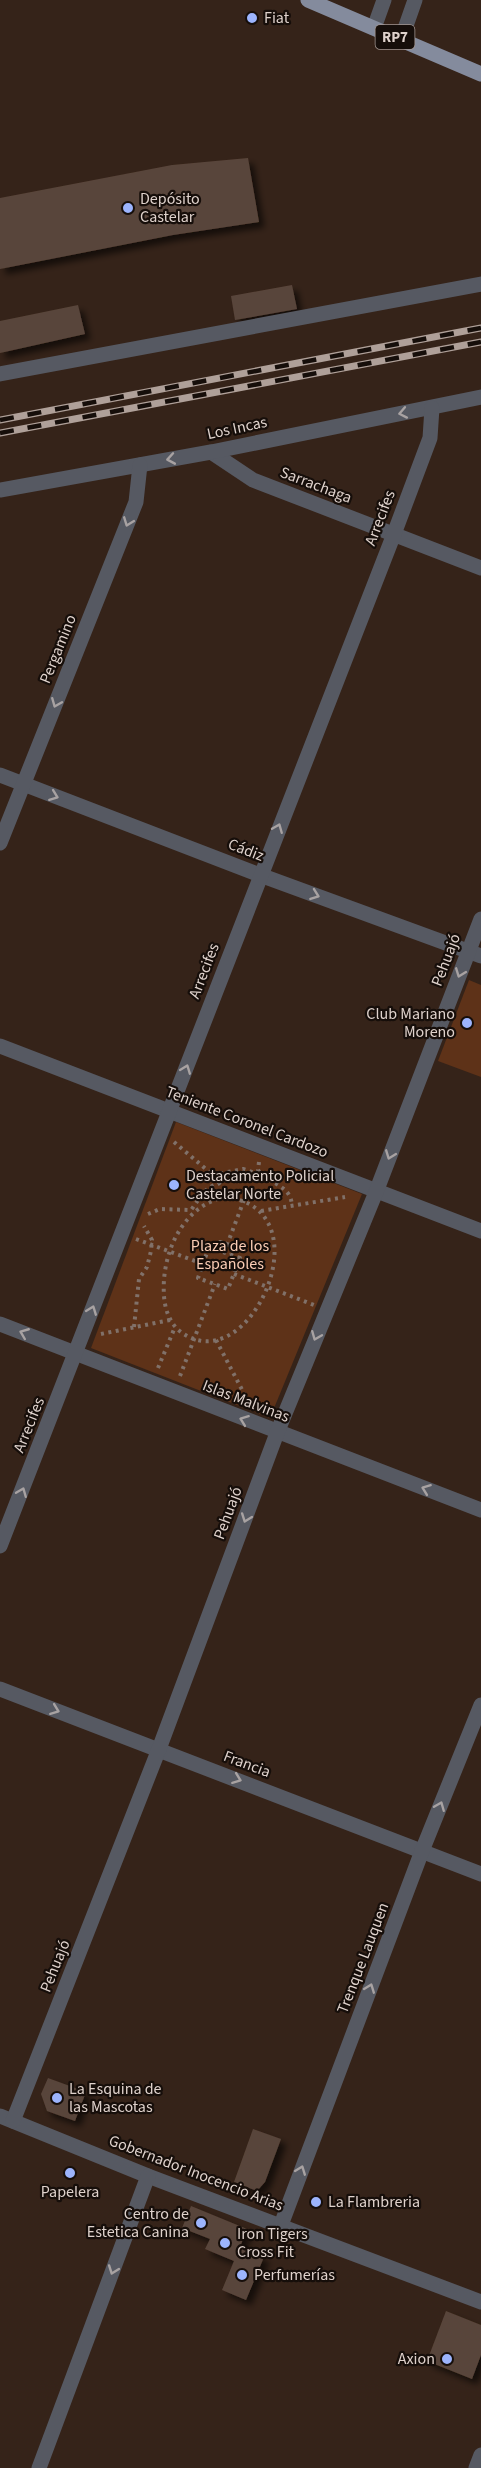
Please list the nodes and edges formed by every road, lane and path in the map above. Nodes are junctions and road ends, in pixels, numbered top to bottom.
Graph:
1 (309, 0) edge
2 (384, 0) edge
3 (415, 0) edge
4 (374, 28) junction
5 (401, 40) junction
6 (481, 74) edge
7 (481, 284) edge
8 (0, 374) edge
9 (481, 397) edge
10 (432, 408) junction
11 (211, 452) junction
12 (140, 465) junction
13 (0, 490) edge
14 (394, 534) junction
15 (481, 568) edge
16 (0, 774) edge
17 (24, 784) junction
18 (0, 843) edge
19 (260, 874) junction
20 (481, 919) edge
21 (475, 953) edge
22 (0, 1046) edge
23 (170, 1111) junction
24 (160, 1136) junction
25 (266, 1148) junction
26 (213, 1175) junction
27 (262, 1175) junction
28 (220, 1183) junction
29 (376, 1192) junction
30 (230, 1198) junction
31 (244, 1200) junction
32 (292, 1206) junction
33 (260, 1212) junction
34 (481, 1231) edge
35 (121, 1233) junction
36 (152, 1245) junction
37 (227, 1245) junction
38 (216, 1249) junction
39 (169, 1251) junction
40 (231, 1255) junction
41 (203, 1264) junction
42 (234, 1274) junction
43 (215, 1284) junction
44 (269, 1287) junction
45 (327, 1310) junction
46 (171, 1320) junction
47 (0, 1324) edge
48 (175, 1327) junction
49 (134, 1328) junction
50 (82, 1337) junction
51 (194, 1339) junction
52 (216, 1340) junction
53 (76, 1354) junction
54 (151, 1383) junction
55 (174, 1392) junction
56 (261, 1427) junction
57 (277, 1433) junction
58 (481, 1510) edge
59 (0, 1546) edge
60 (0, 1689) edge
61 (481, 1705) edge
62 (159, 1749) junction
63 (422, 1851) junction
64 (481, 1874) edge
65 (7, 2118) edge
66 (148, 2176) junction
67 (280, 2225) junction
68 (481, 2302) edge
69 (481, 2455) edge
70 (39, 2468) edge
71 (476, 2468) edge

1 - 4 main road, RP7
2 - 4 street
3 - 5 street
4 - 5 main road, RP7
5 - 6 main road, RP7
7 - 8 street
9 - 10 street, Los Incas
10 -> 11 street, Los Incas
10 - 14 street, Arrecifes
11 -> 12 street, Los Incas
11 - 14 street, Sarrachaga
12 - 13 street, Los Incas
12 -> 17 street, Pergamino
14 - 15 street, Sarrachaga
19 -> 14 street, Arrecifes
16 - 17 street, Cádiz
17 - 18 street, Pergamino
17 -> 19 street, Cádiz
19 -> 21 street, Cádiz
23 -> 19 street, Arrecifes
20 - 21 street, Pehuajó
21 -> 29 street, Pehuajó
22 - 23 street, Teniente Coronel Cardozo
23 - 24 street, Arrecifes
23 - 25 street, Teniente Coronel Cardozo
24 - 26 path
24 - 35 street, Arrecifes
25 - 27 path
25 - 29 street, Teniente Coronel Cardozo
26 - 27 path
26 - 28 path
27 - 32 path
28 - 30 path
28 - 36 path
29 - 32 path
29 - 34 street, Teniente Coronel Cardozo
29 - 45 street, Pehuajó
30 - 31 path
30 - 39 path
31 - 33 path
31 - 37 path
32 - 33 path
33 - 44 path
35 - 36 path
50 -> 35 street, Arrecifes
36 - 39 path
36 - 49 path
37 - 38 path
37 - 40 path
38 - 40 path
38 - 41 path
39 - 41 path
39 - 46 path
40 - 42 path
41 - 43 path
42 - 43 path
42 - 44 path
43 - 51 path
44 - 45 path
44 - 52 path
45 -> 57 street, Pehuajó
46 - 48 path
46 - 49 path
53 -> 47 street, Islas Malvinas
48 - 51 path
48 - 54 path
49 - 50 path
50 - 53 street, Arrecifes
51 - 52 path
51 - 55 path
52 - 56 path
53 - 54 street, Islas Malvinas
59 -> 53 street, Arrecifes
54 - 55 street, Islas Malvinas
56 -> 55 street, Islas Malvinas
56 - 57 street, Islas Malvinas
58 -> 57 street, Islas Malvinas
57 -> 62 street, Pehuajó
60 -> 62 street, Francia
63 -> 61 street, Trenque Lauquen
62 -> 63 street, Francia
62 - 65 street, Pehuajó
63 - 64 street, Francia
67 -> 63 street, Trenque Lauquen
65 - 66 street, Gobernador Inocencio Arias
66 - 67 street, Gobernador Inocencio Arias
66 -> 70 street
67 - 68 street, Gobernador Inocencio Arias
69 - 71 street

